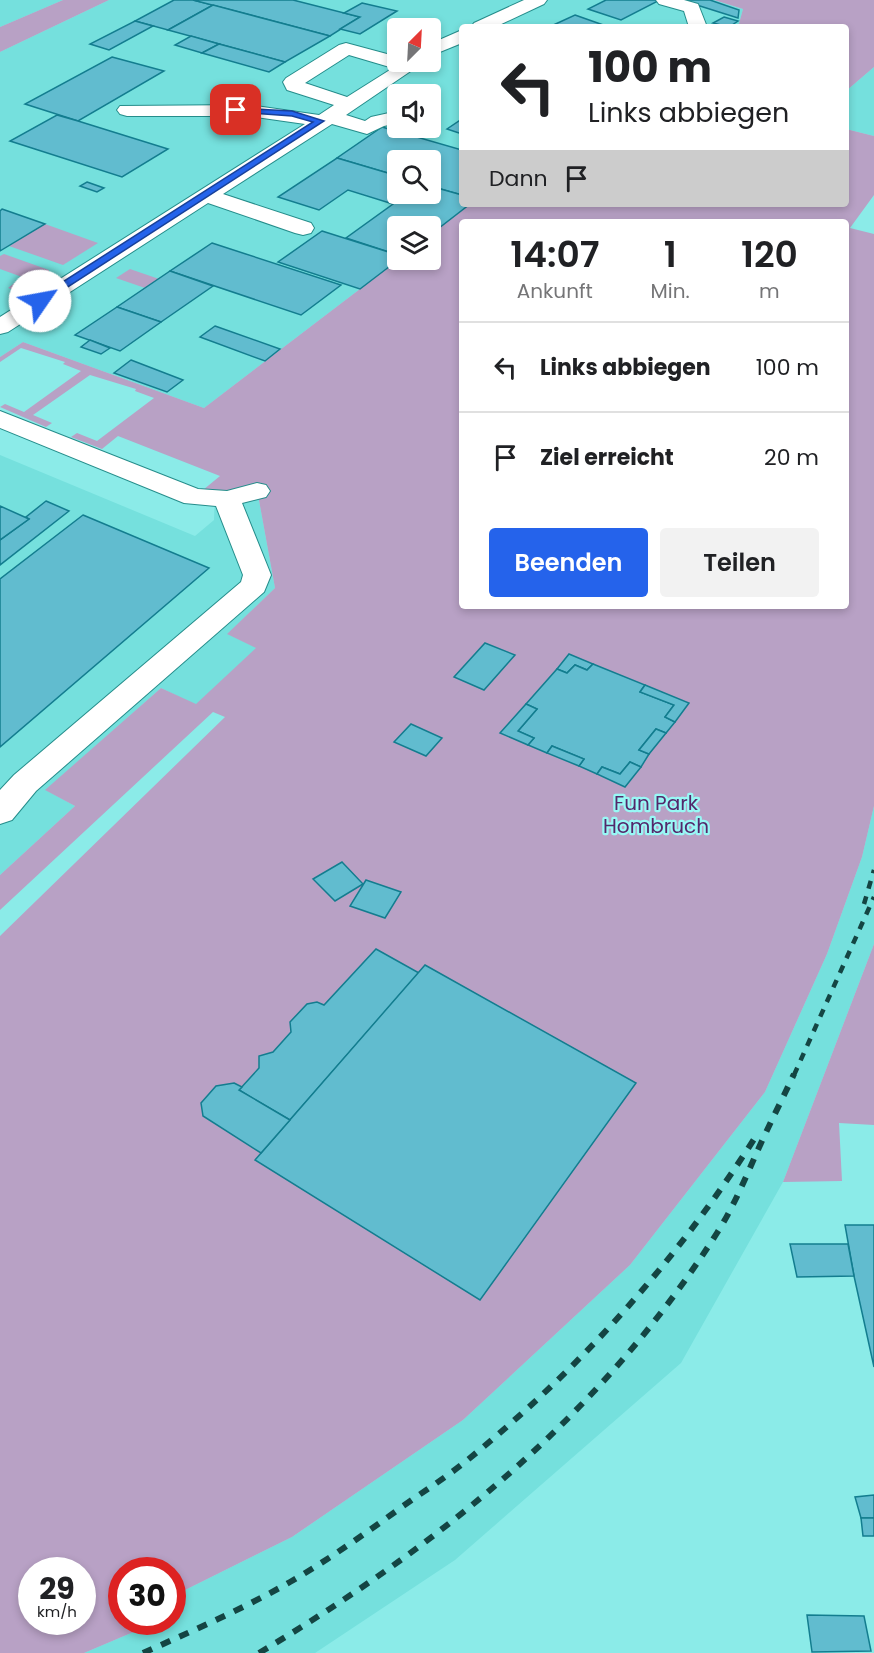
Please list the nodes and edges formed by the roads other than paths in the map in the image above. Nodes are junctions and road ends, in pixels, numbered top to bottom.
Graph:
1 (538, 0) edge
2 (665, 0) edge
3 (486, 24) edge
4 (697, 24) edge
5 (459, 37) edge
6 (441, 46) edge
7 (387, 58) edge
8 (398, 72) edge
9 (348, 103) junction
10 (127, 110) dead end
11 (324, 119) junction
12 (387, 119) edge
13 (204, 195) junction
14 (303, 228) dead end
15 (0, 327) edge
16 (0, 419) edge
17 (257, 491) dead end
18 (227, 499) junction
19 (13, 786) edge
20 (0, 812) edge

1 - 3 street
2 - 4 street
5 - 6 street
7 - 9 street
8 - 9 street
9 - 11 street
10 - 11 street
11 - 12 street
11 - 13 street
13 - 14 street
13 - 15 street
16 - 18 street
17 - 18 street
18 - 19 street
19 - 20 street

